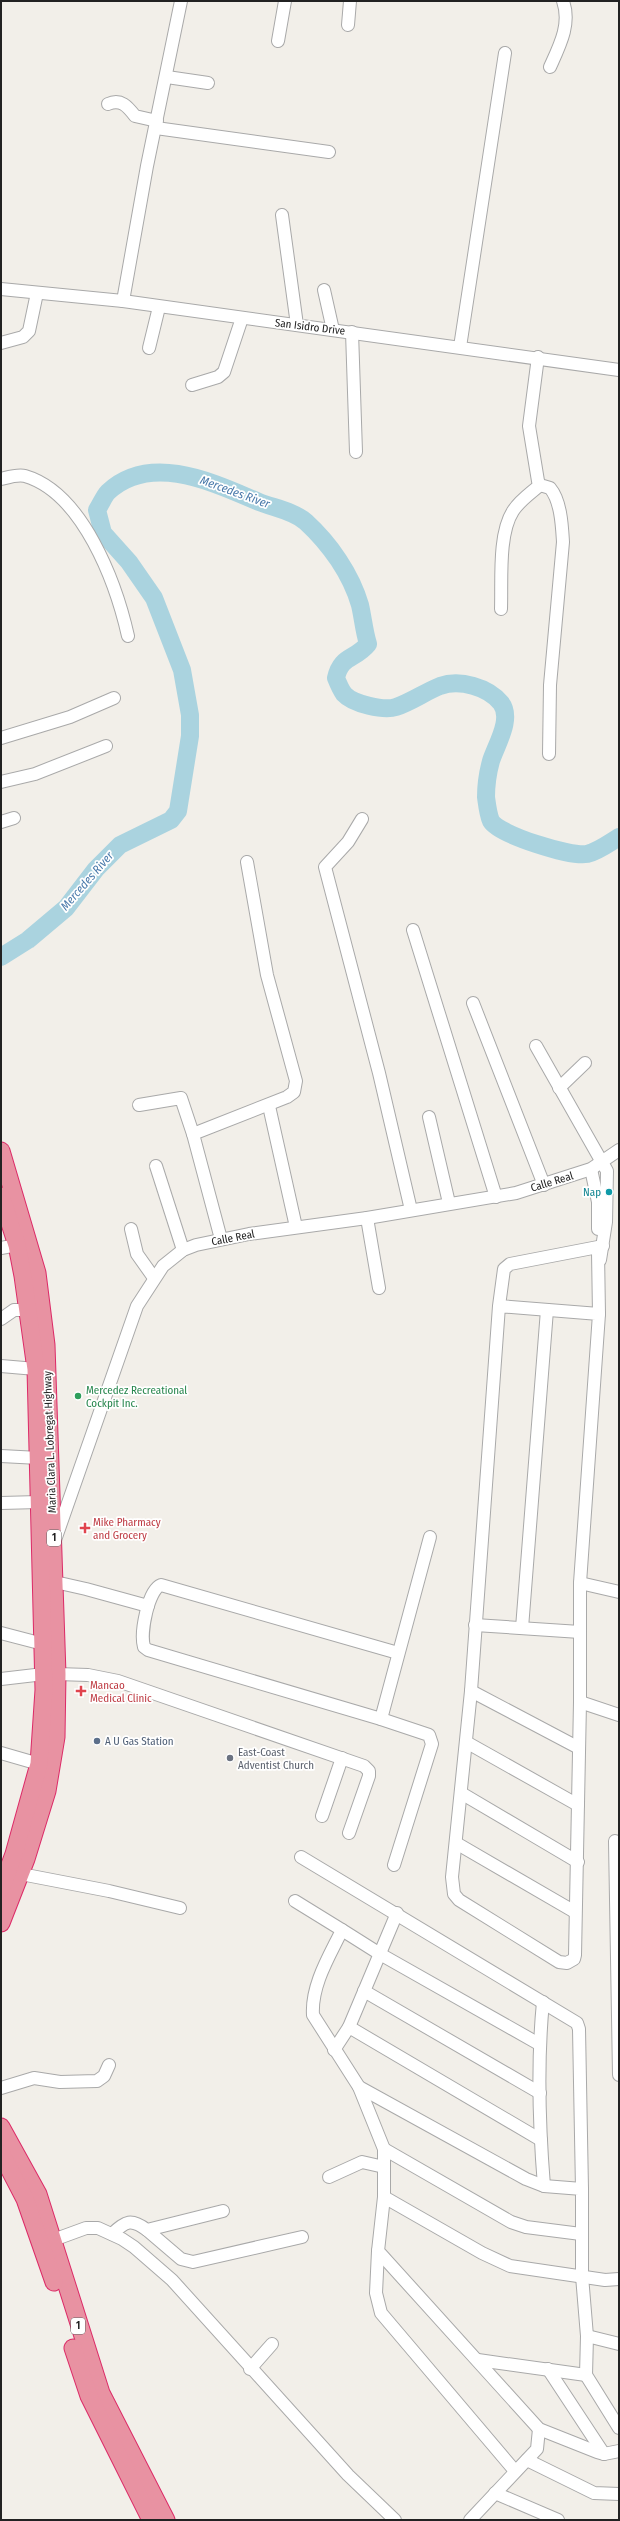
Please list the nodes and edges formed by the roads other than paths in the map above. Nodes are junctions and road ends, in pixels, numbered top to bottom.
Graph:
1 (181, 1) edge
2 (285, 1) edge
3 (350, 1) edge
4 (563, 1) edge
5 (348, 25) dead end
6 (278, 41) dead end
7 (505, 53) dead end
8 (550, 67) dead end
9 (167, 77) junction
10 (208, 83) dead end
11 (108, 104) dead end
12 (156, 124) junction
13 (330, 152) dead end
14 (282, 215) dead end
15 (1, 289) edge
16 (324, 290) dead end
17 (37, 293) junction
18 (123, 301) junction
19 (159, 307) junction
20 (242, 318) junction
21 (297, 325) junction
22 (333, 330) junction
23 (352, 332) junction
24 (1, 343) edge
25 (460, 347) junction
26 (149, 348) dead end
27 (538, 357) junction
28 (619, 370) edge
29 (192, 385) dead end
30 (356, 452) dead end
31 (1, 479) edge
32 (540, 484) junction
33 (501, 609) dead end
34 (128, 636) dead end
35 (114, 698) dead end
36 (1, 738) edge
37 (106, 746) dead end
38 (549, 754) dead end
39 (1, 782) edge
40 (14, 818) dead end
41 (362, 819) dead end
42 (1, 822) edge
43 (247, 862) dead end
44 (413, 930) dead end
45 (473, 1003) dead end
46 (536, 1046) dead end
47 (585, 1063) dead end
48 (559, 1088) junction
49 (139, 1105) dead end
50 (269, 1106) junction
51 (429, 1117) dead end
52 (193, 1134) junction
53 (619, 1150) edge
54 (1, 1151) edge
55 (603, 1162) junction
56 (156, 1166) dead end
57 (591, 1170) junction
58 (544, 1185) junction
59 (1, 1196) edge
60 (496, 1197) junction
61 (603, 1200) junction
62 (449, 1203) junction
63 (411, 1210) junction
64 (367, 1218) junction
65 (296, 1227) junction
66 (131, 1229) dead end
67 (221, 1239) junction
68 (9, 1246) edge
69 (600, 1246) junction
70 (183, 1250) junction
71 (154, 1278) junction
72 (379, 1288) dead end
73 (500, 1306) junction
74 (29, 1310) junction
75 (547, 1310) junction
76 (599, 1314) junction
77 (1, 1319) edge
78 (1, 1366) edge
79 (36, 1369) junction
80 (1, 1456) edge
81 (39, 1458) junction
82 (39, 1502) junction
83 (1, 1503) edge
84 (430, 1537) dead end
85 (54, 1544) junction
86 (41, 1562) junction
87 (55, 1582) junction
88 (580, 1583) junction
89 (619, 1592) edge
90 (148, 1606) junction
91 (475, 1625) junction
92 (522, 1628) junction
93 (580, 1632) junction
94 (1, 1633) edge
95 (43, 1644) junction
96 (398, 1653) junction
97 (50, 1674) junction
98 (1, 1680) edge
99 (471, 1691) junction
100 (580, 1702) junction
101 (619, 1715) edge
102 (381, 1719) junction
103 (466, 1742) junction
104 (579, 1748) junction
105 (1, 1753) edge
106 (342, 1758) junction
107 (39, 1764) junction
108 (461, 1793) junction
109 (578, 1805) junction
110 (322, 1816) dead end
111 (349, 1833) dead end
112 (615, 1841) dead end
113 (456, 1843) junction
114 (301, 1857) dead end
115 (578, 1862) junction
116 (394, 1865) dead end
117 (21, 1874) junction
118 (1, 1889) edge
119 (295, 1901) dead end
120 (180, 1908) dead end
121 (575, 1912) junction
122 (397, 1913) junction
123 (1, 1923) edge
124 (342, 1930) junction
125 (380, 1954) junction
126 (364, 1991) junction
127 (543, 2002) junction
128 (349, 2027) junction
129 (618, 2036) edge
130 (539, 2044) junction
131 (334, 2050) junction
132 (108, 2065) dead end
133 (619, 2073) edge
134 (359, 2087) junction
135 (1, 2088) edge
136 (540, 2093) junction
137 (1, 2127) edge
138 (541, 2140) junction
139 (384, 2149) junction
140 (1, 2153) edge
141 (384, 2167) junction
142 (329, 2177) dead end
143 (544, 2186) junction
144 (582, 2189) junction
145 (384, 2197) junction
146 (223, 2211) dead end
147 (147, 2230) junction
148 (112, 2234) junction
149 (581, 2234) junction
150 (302, 2237) dead end
151 (48, 2242) junction
152 (378, 2251) junction
153 (582, 2276) junction
154 (619, 2279) edge
155 (587, 2336) junction
156 (272, 2344) dead end
157 (619, 2344) edge
158 (478, 2360) junction
159 (250, 2369) junction
160 (548, 2369) junction
161 (586, 2375) junction
162 (619, 2428) edge
163 (540, 2430) junction
164 (121, 2449) junction
165 (619, 2451) edge
166 (604, 2454) junction
167 (527, 2460) junction
168 (515, 2471) junction
169 (495, 2494) junction
170 (619, 2494) edge
171 (151, 2520) edge
172 (166, 2520) edge
173 (395, 2520) edge
174 (470, 2520) edge
175 (558, 2520) edge

1 - 9 street
2 - 6 street
3 - 5 street
4 - 8 street
7 - 25 street
9 - 10 street
9 - 12 street
11 - 12 street
12 - 13 street
12 - 18 street
14 - 21 street
15 - 17 street, San Isidro Drive
16 - 22 street
17 - 18 street, San Isidro Drive
17 - 24 street
18 - 19 street, San Isidro Drive
19 - 20 street, San Isidro Drive
19 - 26 street
20 - 21 street, San Isidro Drive
20 - 29 street
21 - 22 street, San Isidro Drive
22 - 23 street, San Isidro Drive
23 - 25 street, San Isidro Drive
23 - 30 street
25 - 27 street, San Isidro Drive
27 - 28 street, San Isidro Drive
27 - 32 street
31 - 34 street
32 - 33 street
32 - 38 street
35 - 36 street
37 - 39 street
40 - 42 street
41 - 63 street
43 - 50 street
44 - 60 street
45 - 58 street
46 - 48 street
47 - 48 street
48 - 55 street
49 - 52 street
50 - 52 street
50 - 65 street
51 - 62 street
52 - 67 street
53 - 55 street, Calle Real
54 - 85 highway, Maria Clara L. Lobregat Highway / 1
55 - 57 street, Calle Real
55 - 61 street
56 - 70 street
57 - 58 street, Calle Real
57 - 61 street
58 - 60 street, Calle Real
59 - 68 highway, Maria Clara L. Lobregat Highway / 1
60 - 62 street, Calle Real
61 - 69 street
62 - 63 street, Calle Real
63 - 64 street, Calle Real
64 - 65 street, Calle Real
64 - 72 street
65 - 67 street, Calle Real
66 - 71 street
67 - 70 street, Calle Real
68 - 74 highway, Maria Clara L. Lobregat Highway / 1
69 - 73 street
69 - 76 street
70 - 71 street, Calle Real
71 - 85 street, Calle Real
73 - 75 street
73 - 91 street
74 - 77 street
74 - 79 highway, Maria Clara L. Lobregat Highway / 1
75 - 76 street
75 - 92 street
76 - 88 street
78 - 79 street
79 - 81 highway, Maria Clara L. Lobregat Highway / 1
80 - 81 street
81 - 82 highway, Maria Clara L. Lobregat Highway / 1
82 - 83 street
82 - 86 highway, Maria Clara L. Lobregat Highway / 1
84 - 96 street
85 - 86 street, Calle Real
85 - 87 highway, Maria Clara L. Lobregat Highway / 1
86 - 95 highway, Maria Clara L. Lobregat Highway / 1
87 - 90 street
87 - 97 highway, Maria Clara L. Lobregat Highway / 1
88 - 89 street
88 - 93 street
90 - 96 street
90 - 102 street
91 - 92 street
91 - 99 street
92 - 93 street
93 - 100 street
94 - 95 street
95 - 97 highway, Maria Clara L. Lobregat Highway / 1
96 - 102 street
97 - 98 street
97 - 106 street
97 - 107 highway, Maria Clara L. Lobregat Highway / 1
97 - 117 highway, Maria Clara L. Lobregat Highway / 1
99 - 103 street
99 - 104 street
100 - 101 street
100 - 104 street
102 - 116 street
103 - 108 street
103 - 109 street
104 - 109 street
105 - 107 street
106 - 110 street
106 - 111 street
107 - 118 highway, Maria Clara L. Lobregat Highway / 1
108 - 113 street
108 - 115 street
109 - 115 street
112 - 129 street
113 - 121 street
113 - 121 street
114 - 122 street
115 - 121 street
117 - 120 street
117 - 123 highway, Maria Clara L. Lobregat Highway / 1
119 - 124 street
122 - 125 street
122 - 127 street
124 - 125 street
124 - 131 street
125 - 126 street
125 - 130 street
126 - 128 street
126 - 136 street
127 - 130 street
127 - 144 street
128 - 131 street
128 - 138 street
129 - 133 street
130 - 136 street
131 - 134 street
132 - 135 street
134 - 139 street
134 - 143 street
136 - 138 street
137 - 151 highway, 1
138 - 143 street
139 - 141 street
139 - 149 street
140 - 151 highway, 1
141 - 142 street
141 - 145 street
143 - 144 street
144 - 149 street
145 - 152 street
145 - 153 street
146 - 147 street
147 - 148 street
147 - 150 street
148 - 151 street
148 - 159 street
149 - 153 street
151 - 164 highway, 1
152 - 158 street
152 - 168 street
153 - 154 street
153 - 155 street
155 - 157 street
155 - 161 street
156 - 159 street
158 - 160 street
158 - 163 street
159 - 173 street
160 - 161 street
160 - 166 street
161 - 162 street
163 - 166 street
163 - 167 street
164 - 171 highway, 1
164 - 172 highway, 1
165 - 166 street
167 - 168 street
167 - 170 street
168 - 169 street
169 - 174 street
169 - 175 street

